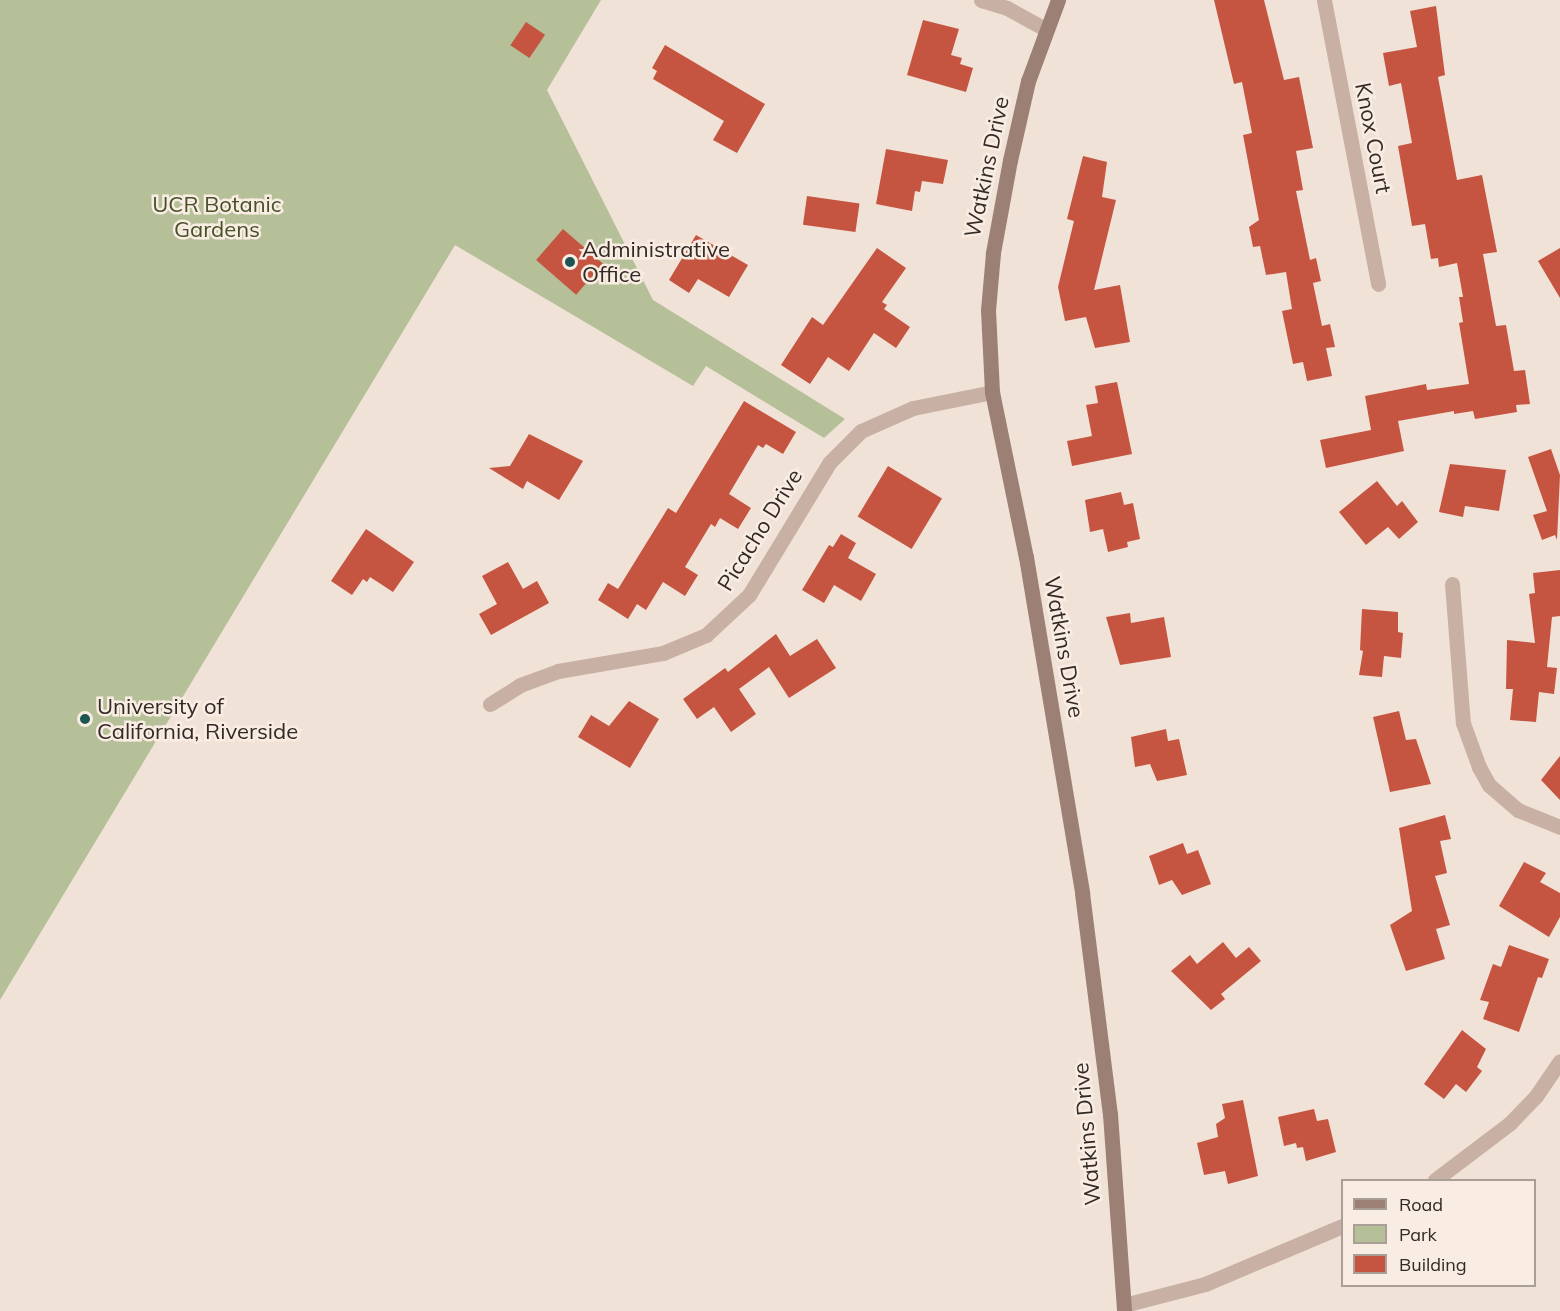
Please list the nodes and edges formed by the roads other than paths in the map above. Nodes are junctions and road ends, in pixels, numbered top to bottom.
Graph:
1 (981, 0) edge
2 (1058, 0) edge
3 (1324, 0) edge
4 (1045, 28) junction
5 (1378, 284) dead end
6 (992, 392) junction
7 (1452, 584) dead end
8 (490, 704) dead end
9 (1560, 827) edge
10 (1560, 1061) edge
11 (1435, 1179) edge
12 (1341, 1226) edge
13 (1124, 1308) edge

1 - 4 street
2 - 4 main road, Watkins Drive
3 - 5 street, Knox Court
4 - 6 main road, Watkins Drive
6 - 8 street, Picacho Drive
6 - 13 main road, Watkins Drive
7 - 9 street
10 - 11 street
12 - 13 street

